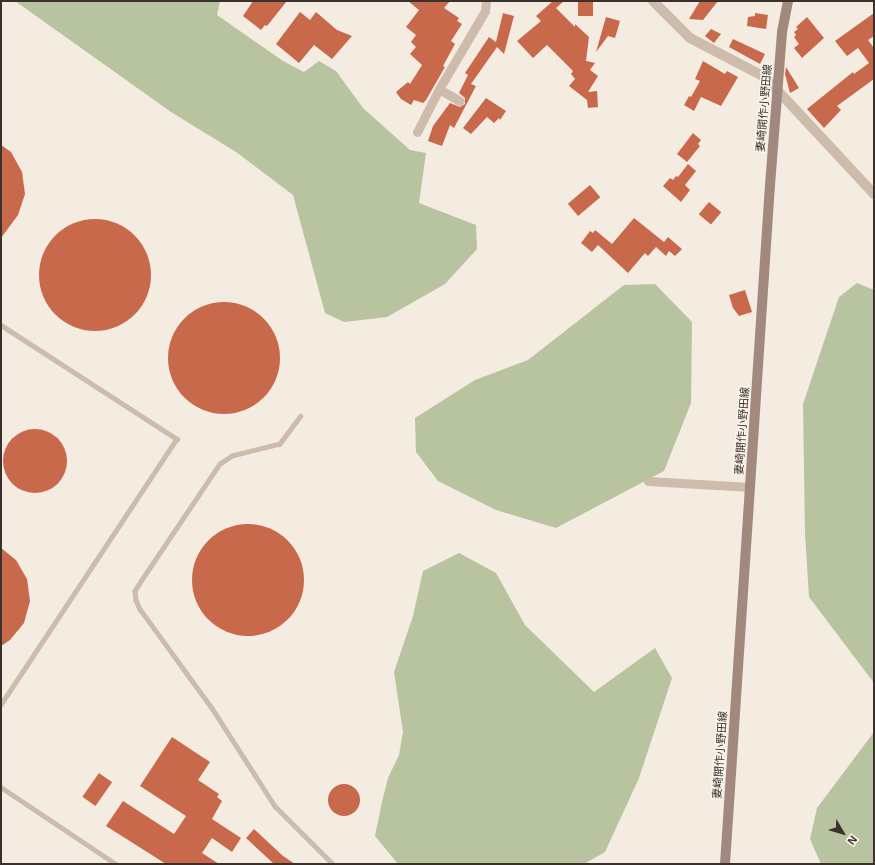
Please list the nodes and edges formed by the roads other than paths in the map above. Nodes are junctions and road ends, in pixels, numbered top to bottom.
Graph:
1 (486, 1) edge
2 (653, 1) edge
3 (788, 1) edge
4 (439, 89) junction
5 (778, 91) junction
6 (460, 101) dead end
7 (417, 132) dead end
8 (874, 194) edge
9 (1, 325) edge
10 (301, 416) dead end
11 (648, 481) dead end
12 (750, 487) junction
13 (1, 705) edge
14 (1, 788) edge
15 (116, 864) edge
16 (333, 864) edge
17 (725, 864) edge

1 - 4 street
2 - 5 street
3 - 5 main road, 妻崎開作小野田線
4 - 6 street
4 - 7 street
5 - 8 street
5 - 12 main road, 妻崎開作小野田線
9 - 13 lane
10 - 16 lane
11 - 12 street
12 - 17 main road, 妻崎開作小野田線
14 - 15 lane

